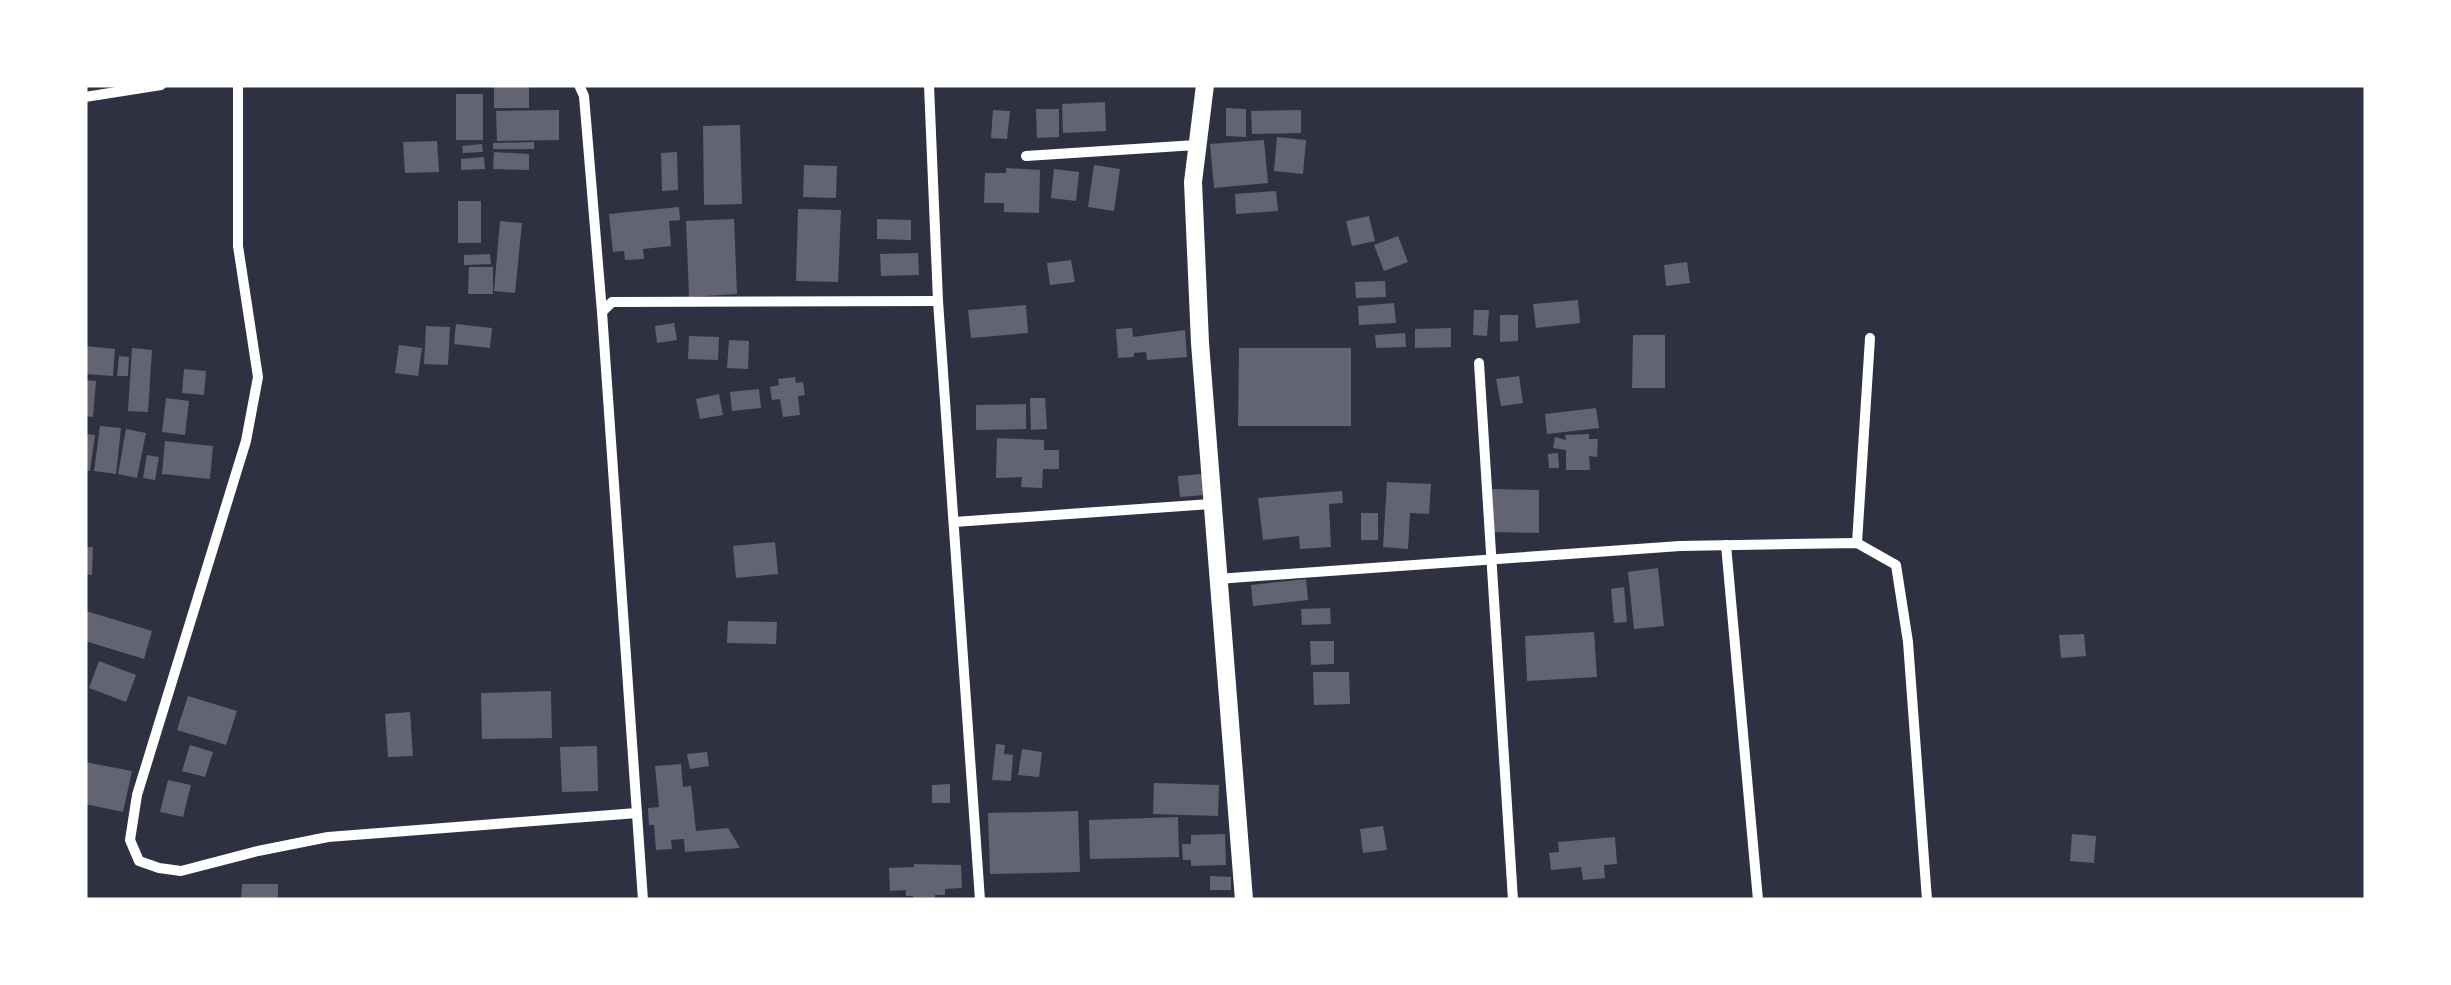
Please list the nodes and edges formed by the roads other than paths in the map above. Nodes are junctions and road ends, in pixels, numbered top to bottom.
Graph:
1 (161, 85) edge
2 (238, 85) edge
3 (579, 85) edge
4 (929, 85) edge
5 (1206, 85) edge
6 (85, 97) edge
7 (1196, 145) junction
8 (1026, 156) dead end
9 (938, 302) junction
10 (602, 312) junction
11 (1870, 338) dead end
12 (1479, 363) dead end
13 (1211, 504) junction
14 (954, 522) junction
15 (1857, 543) junction
16 (1726, 546) junction
17 (1491, 560) junction
18 (1216, 579) junction
19 (637, 813) junction
20 (643, 900) edge
21 (980, 900) edge
22 (1244, 900) edge
23 (1514, 900) edge
24 (1758, 900) edge
25 (1927, 900) edge

1 - 6 street
2 - 19 street
3 - 10 street
4 - 9 street
5 - 7 highway
7 - 8 street
7 - 13 highway
9 - 10 street
9 - 14 street
10 - 19 street
11 - 15 street
12 - 17 street
13 - 14 street
13 - 18 highway
14 - 21 street
15 - 16 street
15 - 25 street
16 - 17 street
16 - 24 street
17 - 18 street
17 - 23 street
18 - 22 highway
19 - 20 street

